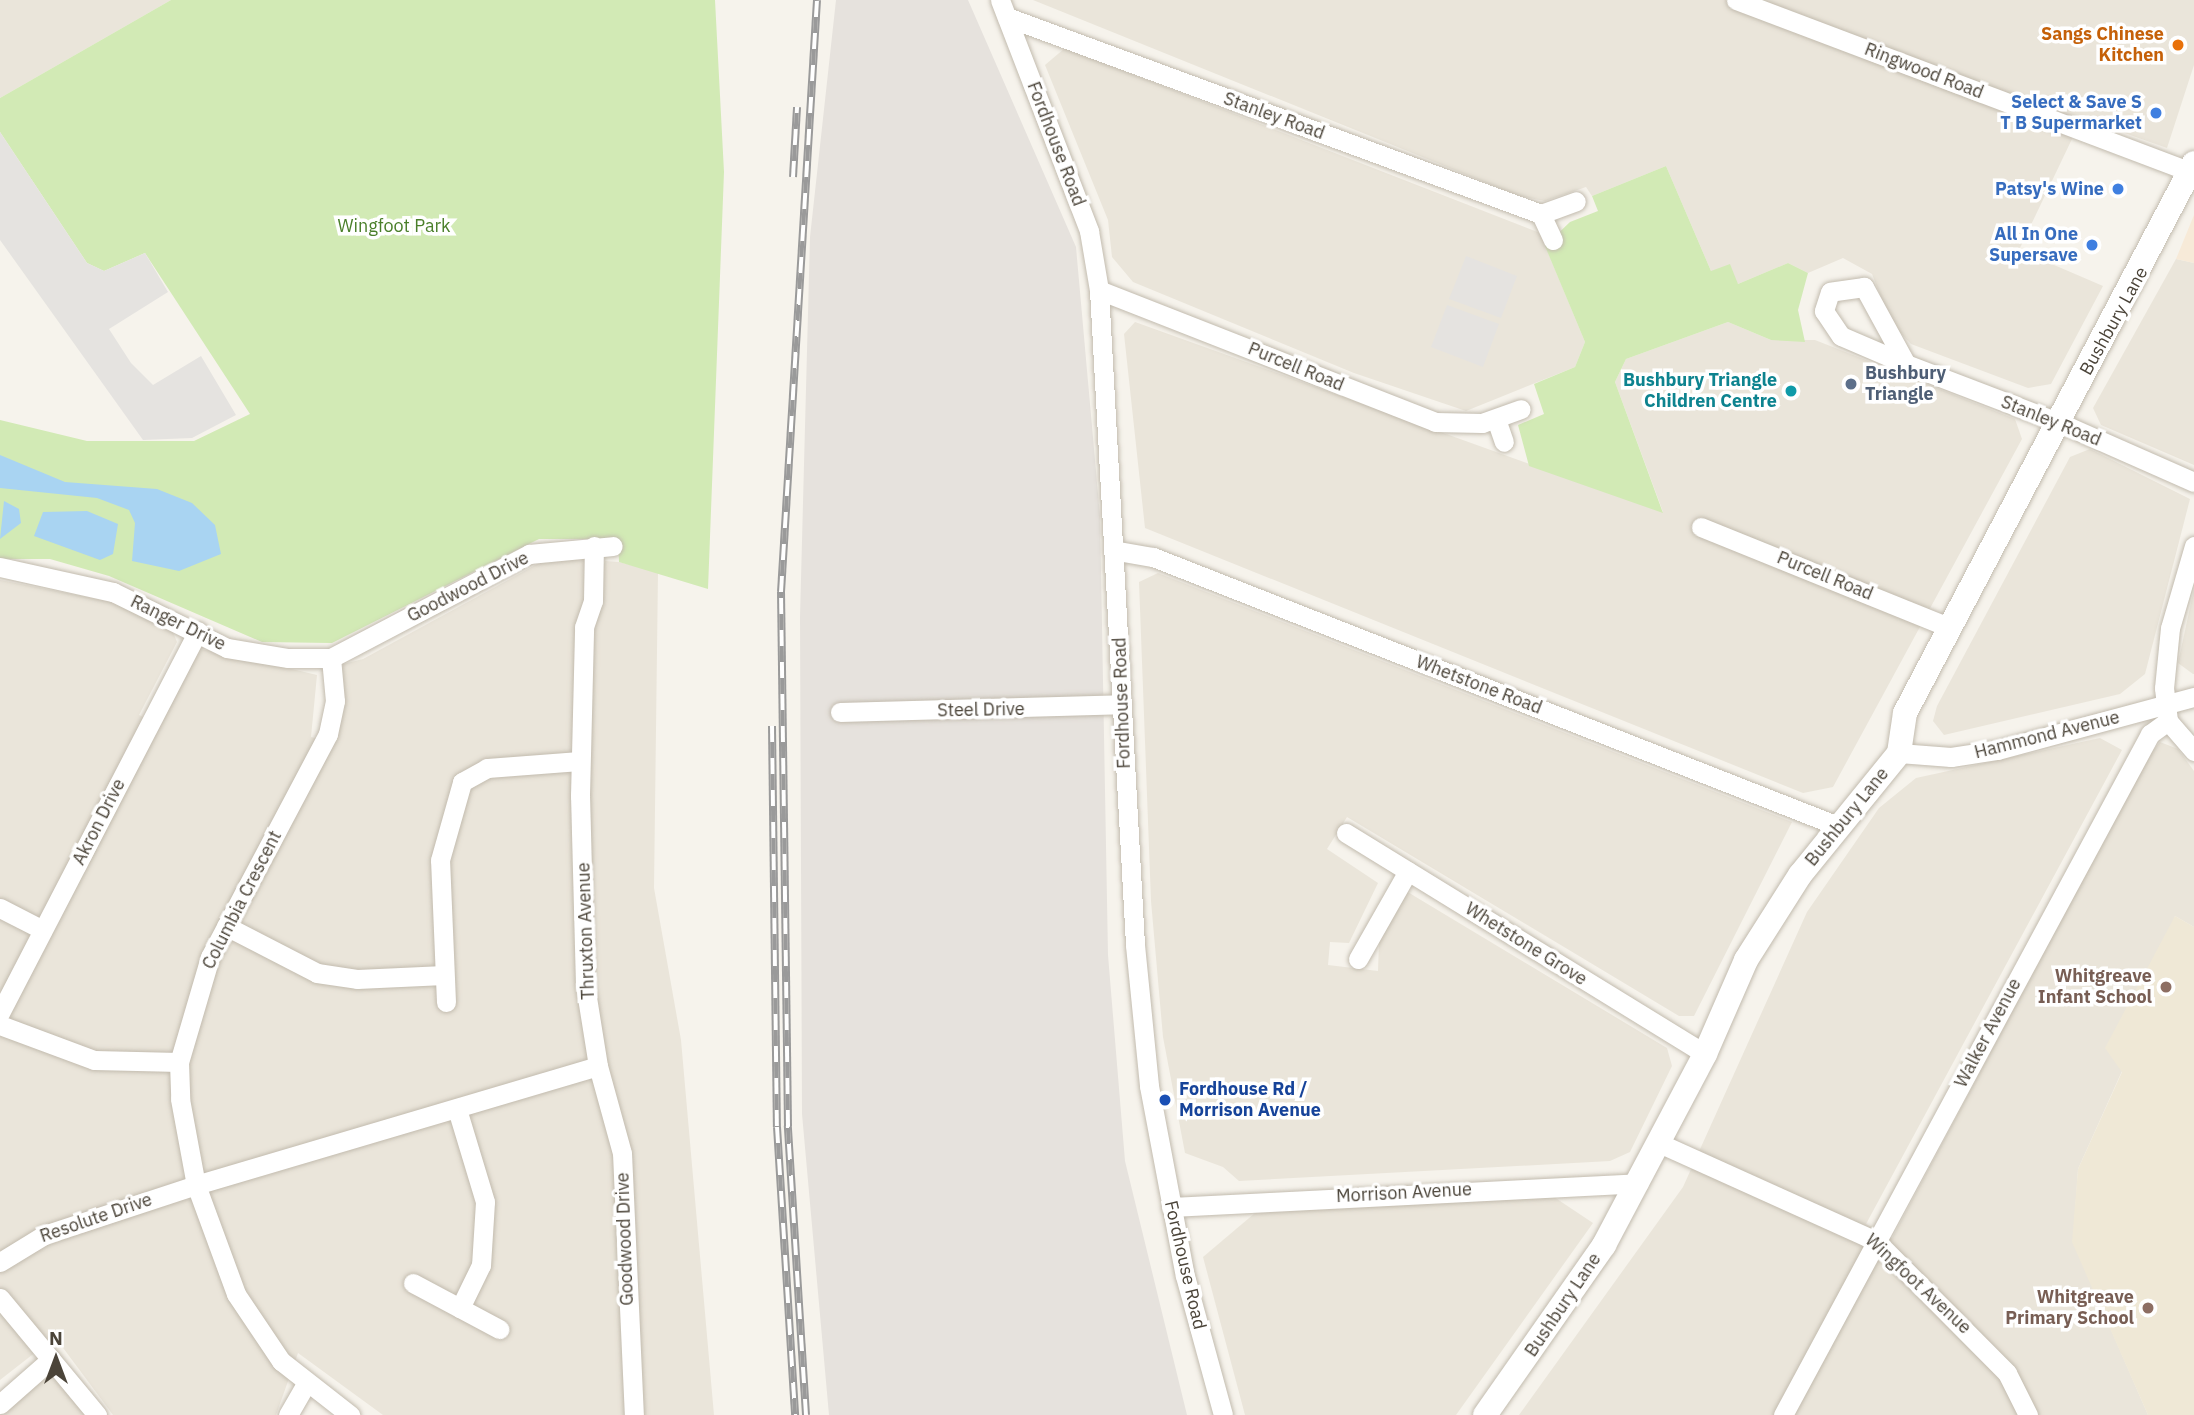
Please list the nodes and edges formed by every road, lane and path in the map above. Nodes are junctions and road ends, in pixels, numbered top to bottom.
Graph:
1 (1736, 0) edge
2 (1003, 8) edge
3 (2192, 168) edge
4 (1576, 201) dead end
5 (1541, 214) junction
6 (1553, 240) dead end
7 (1099, 290) junction
8 (1906, 364) junction
9 (1521, 409) dead end
10 (1496, 419) junction
11 (2058, 422) junction
12 (1504, 442) dead end
13 (2194, 482) edge
14 (1701, 527) dead end
15 (604, 546) joint
16 (2194, 546) edge
17 (1118, 551) junction
18 (0, 567) edge
19 (1949, 626) junction
20 (198, 631) junction
21 (331, 658) junction
22 (2194, 697) edge
23 (1121, 704) junction
24 (840, 712) dead end
25 (2166, 714) junction
26 (2194, 751) edge
27 (1899, 753) junction
28 (580, 761) junction
29 (1838, 826) junction
30 (1346, 833) dead end
31 (1408, 871) junction
32 (0, 908) edge
33 (226, 926) junction
34 (43, 930) junction
35 (1358, 959) dead end
36 (444, 975) junction
37 (446, 1002) dead end
38 (0, 1013) edge
39 (0, 1025) edge
40 (1705, 1054) junction
41 (179, 1062) junction
42 (598, 1066) junction
43 (457, 1109) junction
44 (1659, 1143) junction
45 (1638, 1183) junction
46 (197, 1185) junction
47 (1171, 1208) junction
48 (1876, 1241) junction
49 (0, 1262) edge
50 (413, 1283) dead end
51 (0, 1298) edge
52 (460, 1308) junction
53 (499, 1329) dead end
54 (51, 1359) junction
55 (305, 1385) junction
56 (0, 1404) edge
57 (97, 1415) edge
58 (288, 1415) edge
59 (350, 1415) edge
60 (634, 1415) edge
61 (1223, 1415) edge
62 (1485, 1415) edge
63 (1783, 1415) edge
64 (2028, 1415) edge

1 - 3 street, Ringwood Road
2 - 5 street, Stanley Road
2 - 7 street, Fordhouse Road
3 - 11 street, Bushbury Lane
4 - 5 street
5 - 6 street
7 - 10 street, Purcell Road
7 - 17 street, Fordhouse Road
8 - 8 street, Stanley Road
8 - 11 street, Stanley Road
9 - 10 street, Purcell Road
10 - 12 street
11 - 13 street, Stanley Road
11 - 19 street, Bushbury Lane
14 - 19 street, Purcell Road
15 - 21 street, Goodwood Drive
15 - 28 street, Thruxton Avenue
16 - 25 street
17 - 23 street, Fordhouse Road
17 - 29 street, Whetstone Road
18 - 20 street, Ranger Drive
19 - 27 street, Bushbury Lane
20 - 21 street, Ranger Drive
20 - 34 street, Akron Drive
21 - 33 street, Columbia Crescent
22 - 25 street, Hammond Avenue
23 - 24 street, Steel Drive
23 - 47 street, Fordhouse Road
25 - 26 street
25 - 27 street, Hammond Avenue
25 - 48 street, Walker Avenue
27 - 29 street, Bushbury Lane
28 - 36 street
28 - 42 street, Thruxton Avenue
29 - 40 street, Bushbury Lane
30 - 31 street, Whetstone Grove
31 - 35 street
31 - 40 street, Whetstone Grove
32 - 34 street
33 - 36 street
33 - 41 street, Columbia Crescent
34 - 38 street, Akron Drive
36 - 37 street
39 - 41 street
40 - 44 street, Bushbury Lane
41 - 46 street, Columbia Crescent
42 - 43 street
42 - 60 street, Goodwood Drive
43 - 46 street
43 - 52 street
44 - 45 street, Bushbury Lane
44 - 48 street, Wingfoot Avenue
45 - 47 street, Morrison Avenue
45 - 62 street, Bushbury Lane
46 - 49 street, Resolute Drive
46 - 55 street, Columbia Crescent
47 - 61 street, Fordhouse Road
48 - 63 street, Walker Avenue
48 - 64 street, Wingfoot Avenue
50 - 52 street
51 - 54 street
52 - 53 street
54 - 56 street
54 - 57 street
55 - 58 street
55 - 59 street, Columbia Crescent

